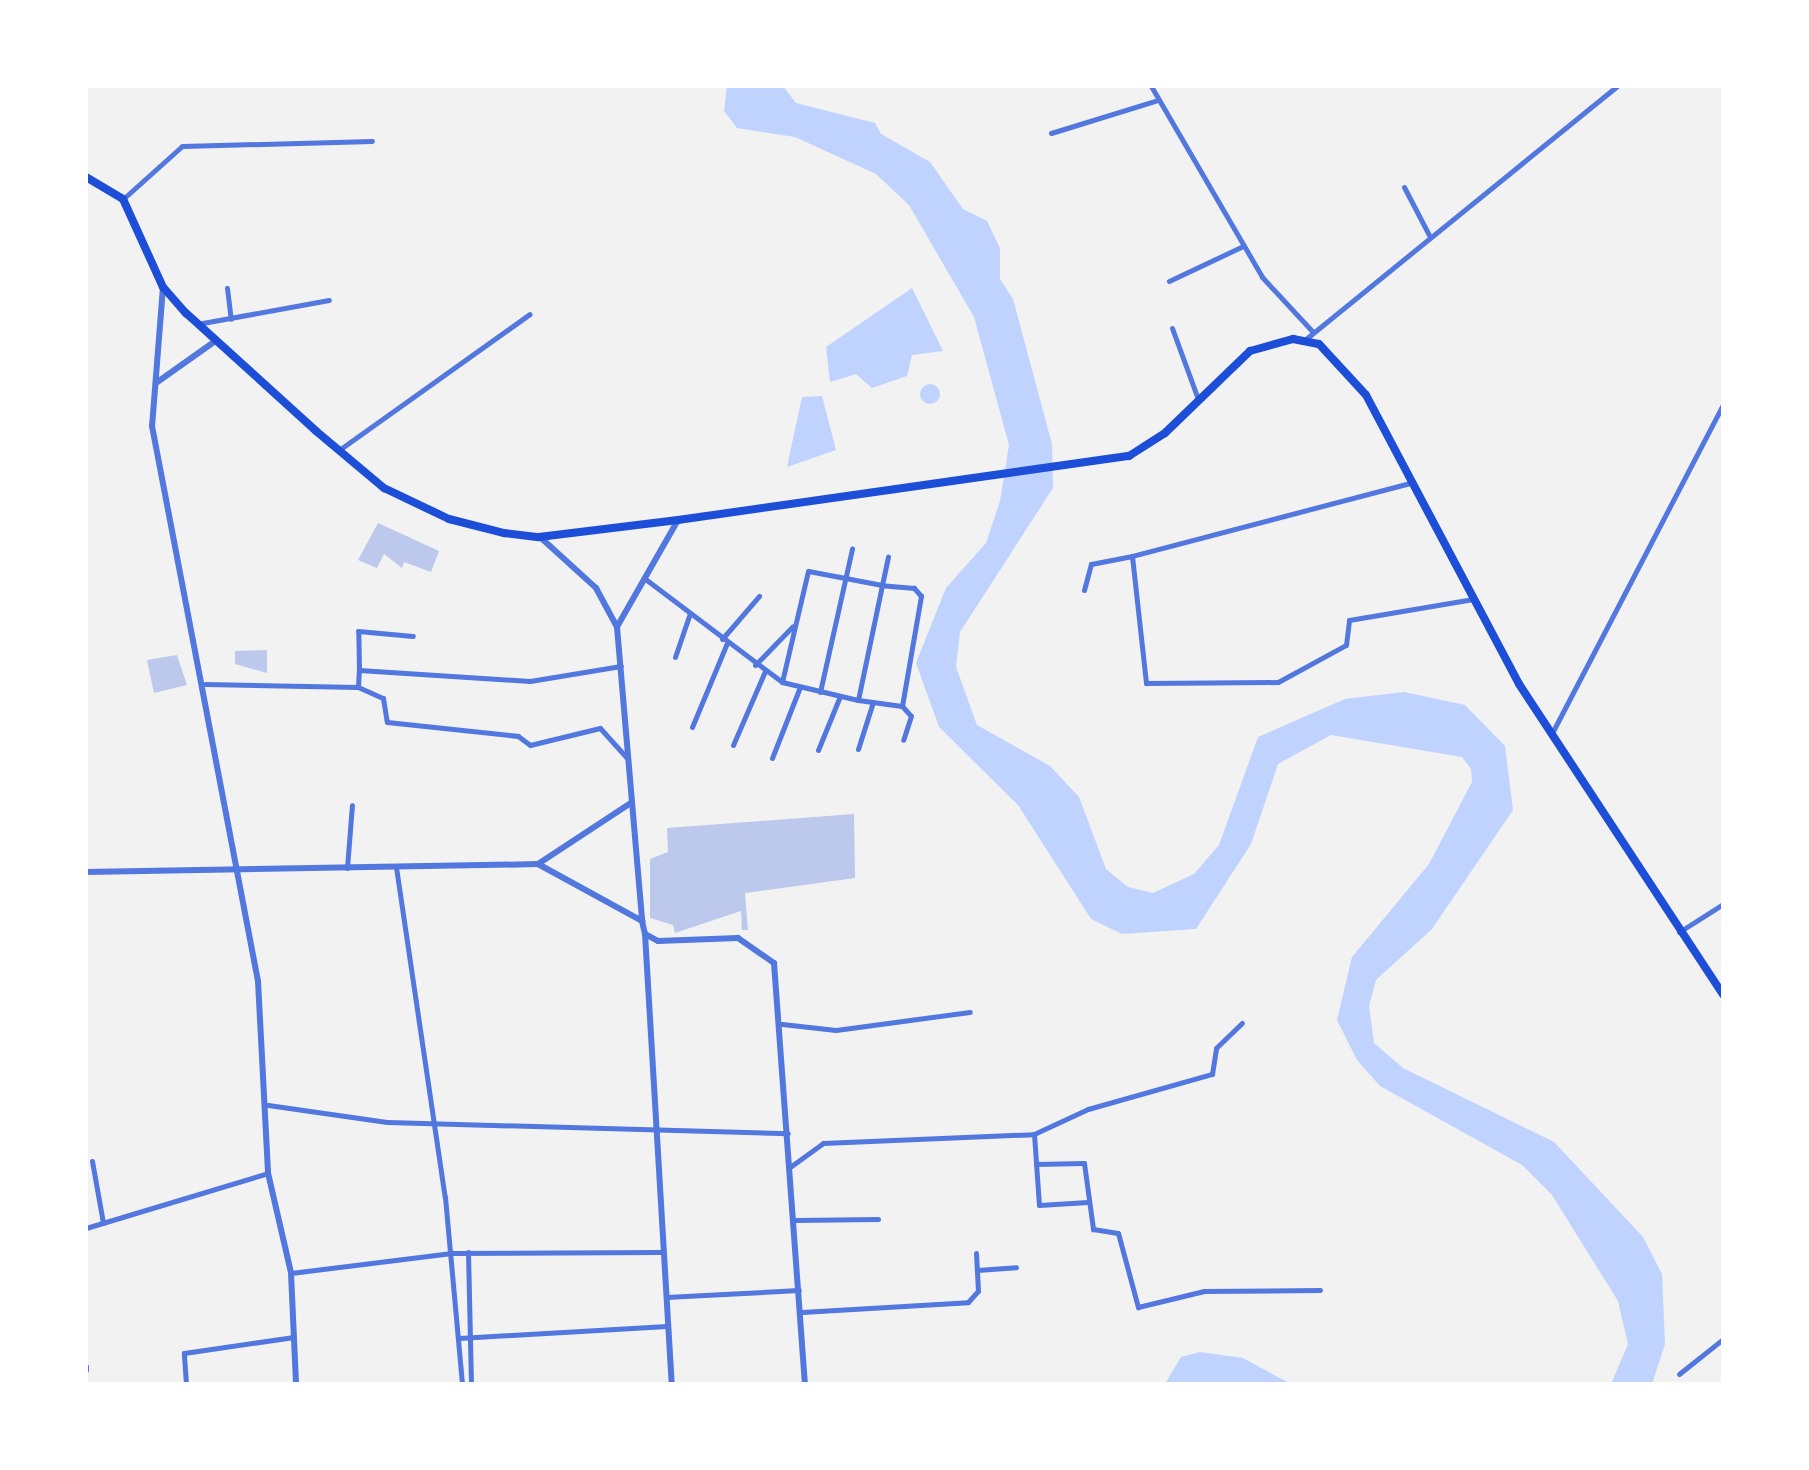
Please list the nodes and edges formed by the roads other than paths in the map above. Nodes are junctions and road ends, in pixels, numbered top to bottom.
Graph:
1 (1151, 86) edge
2 (1617, 86) edge
3 (1155, 101) junction
4 (1051, 133) dead end
5 (372, 141) dead end
6 (86, 177) edge
7 (1404, 187) dead end
8 (123, 199) junction
9 (1430, 237) junction
10 (1243, 246) junction
11 (1169, 281) dead end
12 (163, 287) junction
13 (227, 288) dead end
14 (329, 300) dead end
15 (530, 314) dead end
16 (231, 319) junction
17 (197, 324) junction
18 (1172, 328) dead end
19 (1310, 335) junction
20 (214, 342) junction
21 (156, 383) junction
22 (1198, 399) junction
23 (1723, 404) edge
24 (339, 450) junction
25 (1410, 483) junction
26 (678, 520) junction
27 (539, 537) junction
28 (852, 549) dead end
29 (1132, 556) junction
30 (888, 557) dead end
31 (847, 576) junction
32 (642, 577) junction
33 (882, 585) junction
34 (1084, 590) dead end
35 (759, 596) dead end
36 (1473, 599) junction
37 (690, 613) junction
38 (794, 626) junction
39 (617, 627) junction
40 (413, 636) dead end
41 (724, 641) junction
42 (675, 657) dead end
43 (755, 665) junction
44 (621, 666) junction
45 (359, 670) junction
46 (765, 671) junction
47 (782, 682) junction
48 (205, 684) junction
49 (358, 687) junction
50 (800, 687) junction
51 (820, 692) junction
52 (840, 696) junction
53 (858, 700) junction
54 (873, 702) junction
55 (902, 706) junction
56 (692, 727) dead end
57 (1551, 734) junction
58 (903, 740) dead end
59 (733, 745) dead end
60 (858, 749) dead end
61 (818, 750) dead end
62 (626, 757) junction
63 (772, 758) dead end
64 (631, 803) junction
65 (352, 805) dead end
66 (538, 864) junction
67 (396, 867) junction
68 (347, 869) junction
69 (237, 870) junction
70 (86, 872) edge
71 (1723, 904) edge
72 (642, 921) junction
73 (1678, 933) junction
74 (645, 934) junction
75 (1723, 995) edge
76 (970, 1012) dead end
77 (1242, 1023) dead end
78 (782, 1024) junction
79 (268, 1105) junction
80 (434, 1124) junction
81 (655, 1129) junction
82 (788, 1133) junction
83 (1034, 1134) junction
84 (92, 1161) dead end
85 (1036, 1164) junction
86 (790, 1167) junction
87 (268, 1173) junction
88 (1088, 1202) junction
89 (878, 1219) dead end
90 (794, 1220) junction
91 (103, 1223) junction
92 (86, 1228) edge
93 (468, 1252) junction
94 (661, 1252) junction
95 (452, 1253) junction
96 (976, 1253) dead end
97 (1016, 1267) dead end
98 (977, 1270) junction
99 (291, 1273) junction
100 (799, 1290) junction
101 (1320, 1290) dead end
102 (665, 1296) junction
103 (802, 1312) junction
104 (667, 1326) junction
105 (296, 1337) junction
106 (474, 1337) junction
107 (459, 1338) junction
108 (1723, 1339) edge
109 (1679, 1374) dead end
110 (186, 1384) edge
111 (296, 1384) edge
112 (462, 1384) edge
113 (471, 1384) edge
114 (672, 1384) edge
115 (805, 1384) edge

1 - 3 street
2 - 9 street
3 - 4 street
3 - 10 street
5 - 8 street
6 - 8 main road
7 - 9 street
8 - 12 main road
9 - 19 street
10 - 11 street
10 - 19 street
12 - 17 main road
12 - 21 street
13 - 16 street
14 - 16 street
15 - 24 street
16 - 17 street
17 - 20 main road
18 - 22 street
19 - 22 main road
19 - 25 main road
20 - 21 street
20 - 24 main road
21 - 48 street
22 - 26 main road
23 - 57 street
24 - 27 main road
25 - 29 street
25 - 36 main road
26 - 27 main road
26 - 32 street
27 - 39 street
28 - 31 street
29 - 34 street
29 - 36 street
30 - 33 street
31 - 33 street
31 - 38 street
31 - 51 street
32 - 37 street
32 - 39 street
33 - 53 street
33 - 55 street
35 - 41 street
36 - 57 main road
37 - 41 street
37 - 42 street
38 - 43 street
38 - 47 street
39 - 44 street
40 - 45 street
41 - 43 street
41 - 56 street
43 - 46 street
44 - 45 street
44 - 62 street
45 - 49 street
46 - 47 street
46 - 59 street
47 - 50 street
48 - 49 street
48 - 69 street
49 - 62 street
50 - 51 street
50 - 63 street
51 - 52 street
52 - 53 street
52 - 61 street
53 - 54 street
54 - 55 street
54 - 60 street
55 - 58 street
57 - 73 main road
62 - 64 street
64 - 66 street
64 - 72 street
65 - 68 street
66 - 67 street
66 - 72 street
67 - 68 street
67 - 80 street
68 - 69 street
69 - 70 street
69 - 79 street
71 - 73 street
72 - 74 street
73 - 75 main road
74 - 78 street
74 - 81 street
76 - 78 street
77 - 83 street
78 - 82 street
79 - 80 street
79 - 87 street
80 - 81 street
80 - 95 street
81 - 82 street
81 - 94 street
82 - 86 street
83 - 85 street
83 - 86 street
84 - 91 street
85 - 88 street
85 - 88 street
86 - 90 street
87 - 91 street
87 - 99 street
88 - 101 street
89 - 90 street
90 - 100 street
91 - 92 street
93 - 94 street
93 - 95 street
93 - 106 street
94 - 102 street
95 - 99 street
95 - 107 street
96 - 98 street
97 - 98 street
98 - 103 street
99 - 105 street
100 - 102 street
100 - 103 street
102 - 104 street
103 - 115 street
104 - 106 street
104 - 114 street
105 - 110 street
105 - 111 street
106 - 107 street
106 - 113 street
107 - 112 street
108 - 109 street

